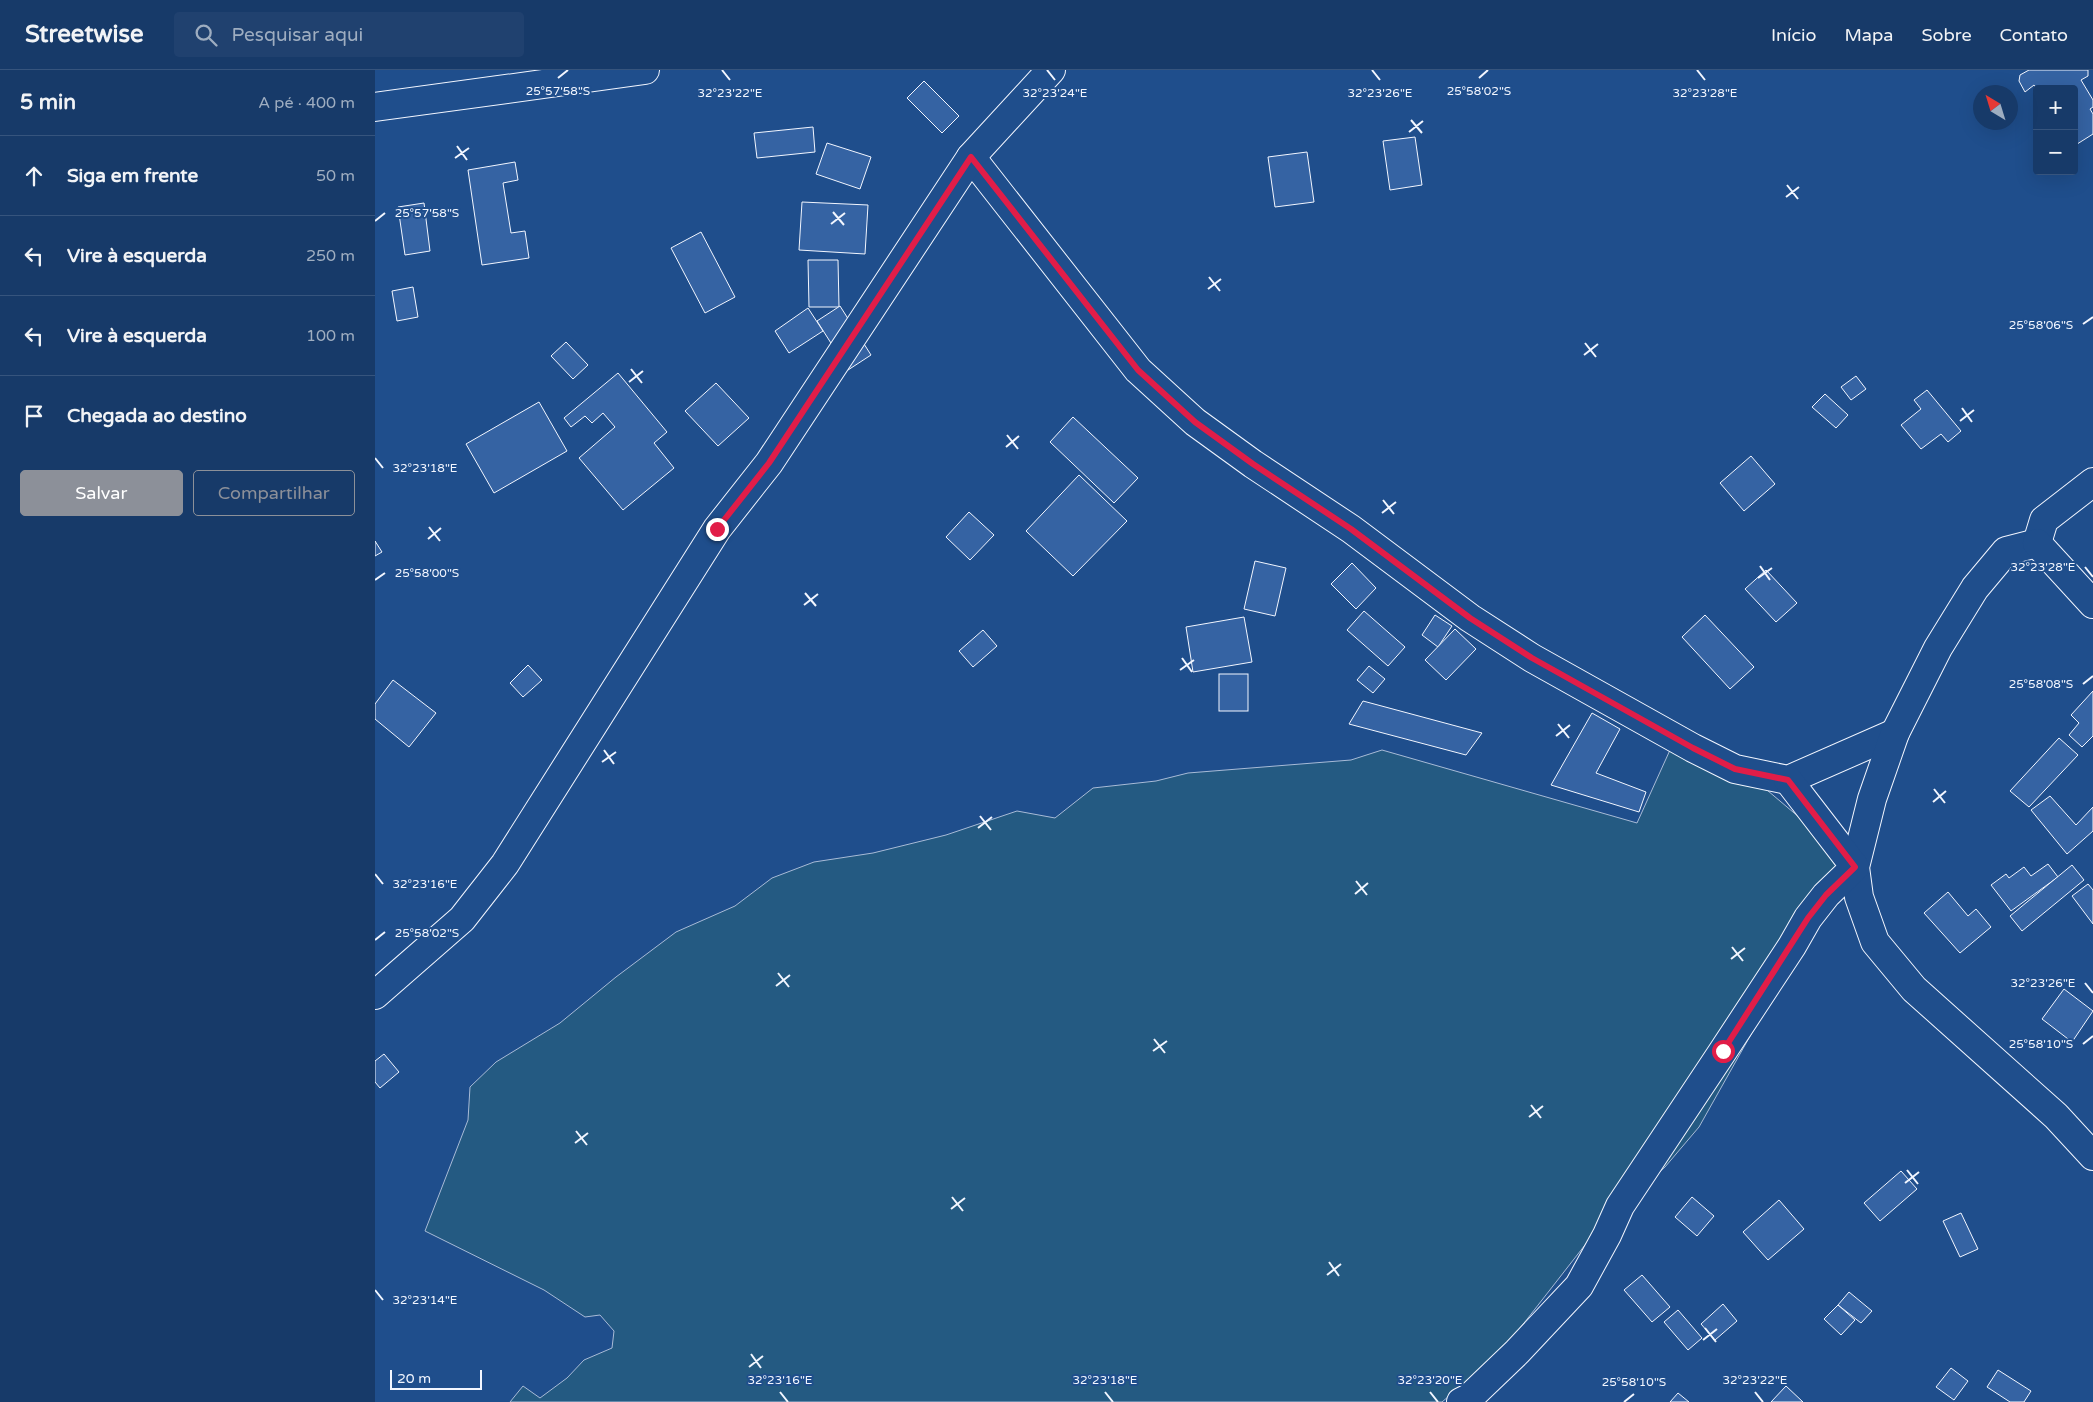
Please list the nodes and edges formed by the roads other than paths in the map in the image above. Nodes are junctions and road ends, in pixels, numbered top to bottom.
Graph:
1 (645, 70) edge
2 (1051, 70) edge
3 (375, 107) edge
4 (971, 157) junction
5 (2093, 482) edge
6 (2037, 543) junction
7 (2093, 604) edge
8 (1895, 733) junction
9 (1788, 780) junction
10 (1855, 867) junction
11 (375, 995) edge
12 (2093, 1156) edge
13 (1461, 1402) edge

1 - 3 street
2 - 4 street
4 - 9 street
4 - 11 street
5 - 6 street
6 - 7 street
6 - 8 street
8 - 9 street
8 - 10 street
9 - 10 street
10 - 12 street
10 - 13 street

